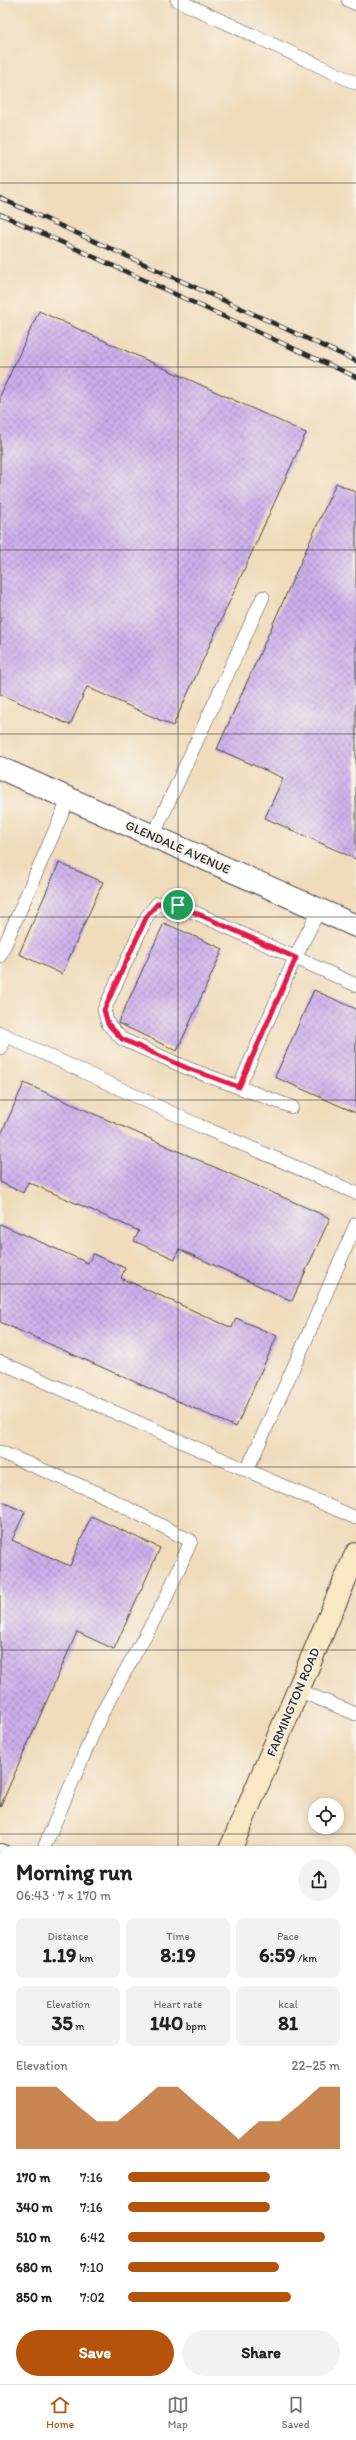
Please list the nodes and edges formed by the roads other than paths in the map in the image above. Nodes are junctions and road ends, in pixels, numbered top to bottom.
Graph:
1 (177, 0) edge
2 (348, 0) edge
3 (356, 4) edge
4 (356, 83) edge
5 (263, 597) dead end
6 (0, 768) edge
7 (69, 798) junction
8 (153, 836) junction
9 (319, 910) junction
10 (356, 926) edge
11 (0, 956) edge
12 (296, 958) junction
13 (356, 985) edge
14 (3, 1034) edge
15 (0, 1048) edge
16 (239, 1087) junction
17 (292, 1107) dead end
18 (356, 1193) edge
19 (356, 1224) edge
20 (0, 1362) edge
21 (0, 1452) edge
22 (247, 1470) junction
23 (356, 1518) edge
24 (354, 1564) edge
25 (298, 1690) junction
26 (356, 1714) edge
27 (45, 1846) edge
28 (232, 1846) edge

1 - 4 lane
2 - 3 lane
5 - 8 lane
6 - 7 street, GLENDALE AVENUE
7 - 8 street, GLENDALE AVENUE
7 - 11 lane
8 - 9 street, GLENDALE AVENUE
9 - 10 street, GLENDALE AVENUE
9 - 12 lane
12 - 13 lane
12 - 16 lane
12 - 16 lane
14 - 15 lane
14 - 18 lane
16 - 17 lane
19 - 22 lane
20 - 22 lane
21 - 27 lane
22 - 23 lane
24 - 25 main road, FARMINGTON ROAD
25 - 26 lane
25 - 28 main road, FARMINGTON ROAD

